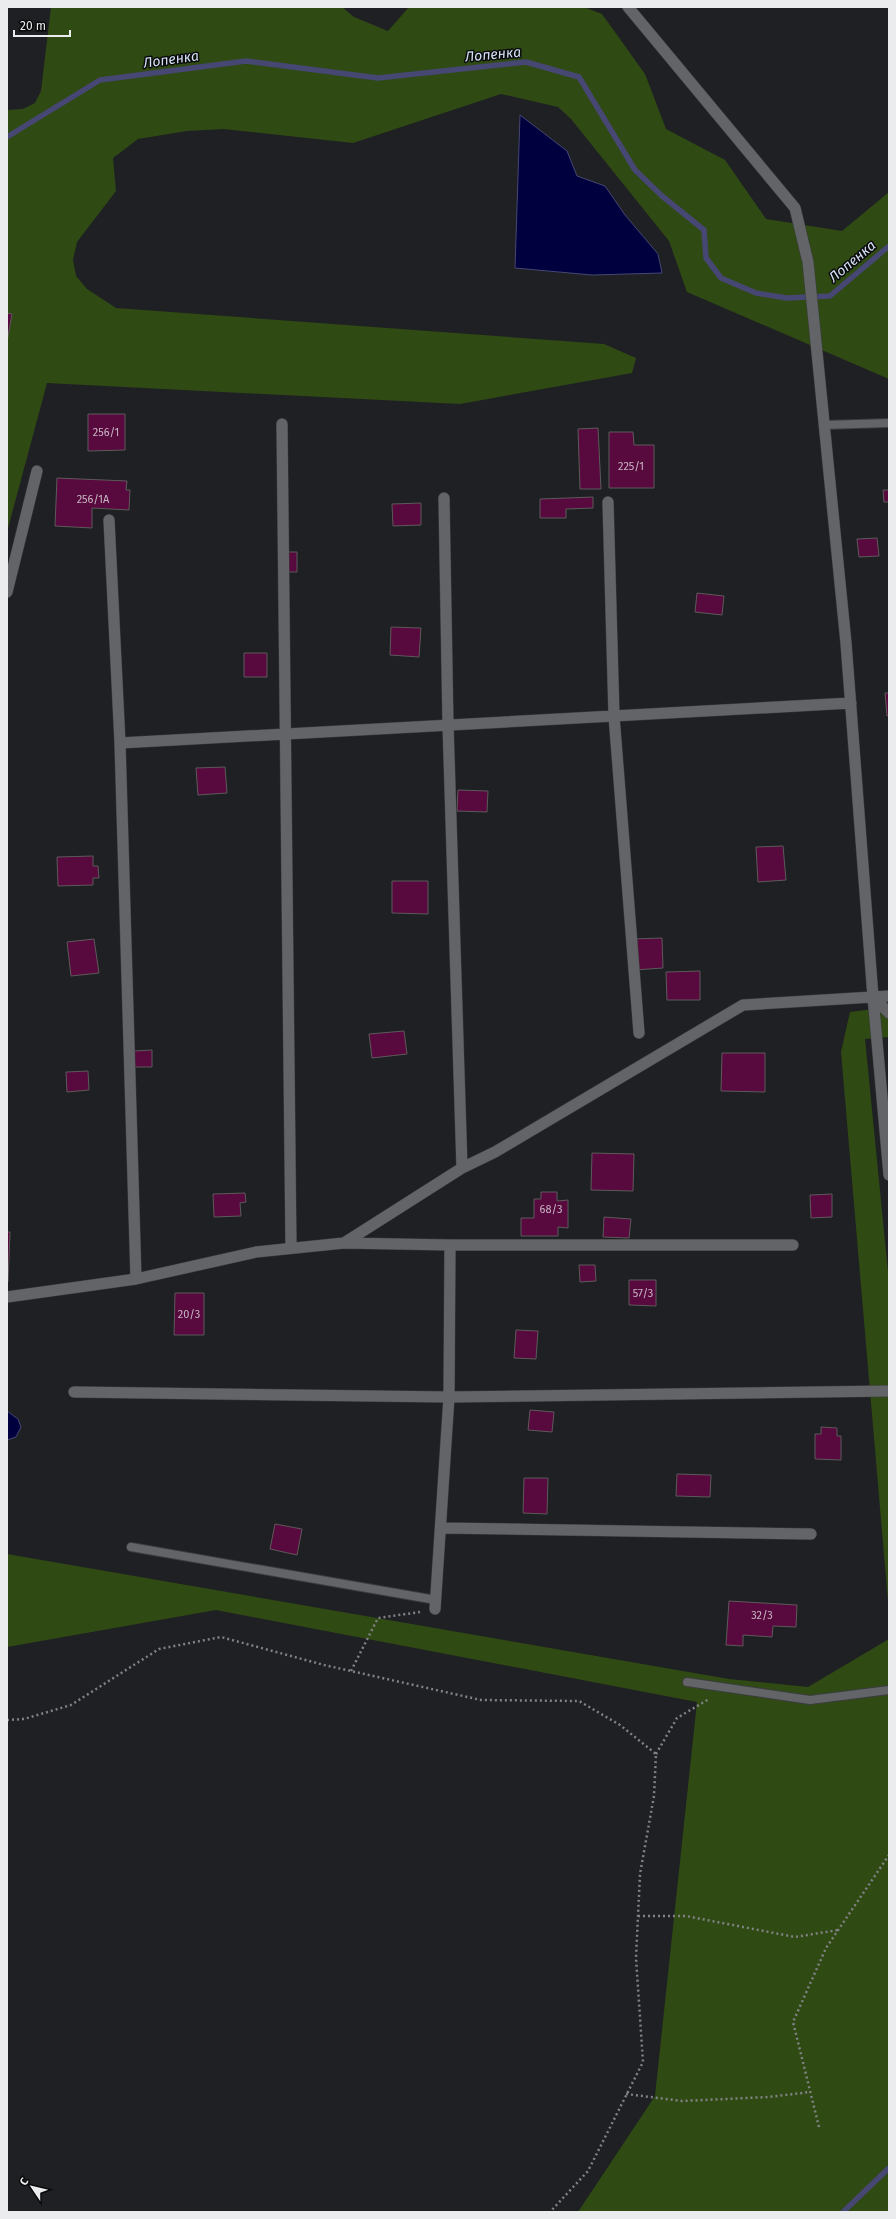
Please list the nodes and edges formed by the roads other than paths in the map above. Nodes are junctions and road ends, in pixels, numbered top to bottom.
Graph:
1 (628, 7) edge
2 (889, 423) edge
3 (282, 424) dead end
4 (824, 425) junction
5 (37, 470) dead end
6 (444, 498) dead end
7 (608, 502) dead end
8 (109, 520) dead end
9 (7, 592) edge
10 (851, 703) junction
11 (614, 716) junction
12 (448, 725) junction
13 (285, 734) junction
14 (120, 743) junction
15 (889, 996) edge
16 (873, 997) junction
17 (889, 1013) edge
18 (639, 1033) dead end
19 (462, 1168) junction
20 (889, 1175) edge
21 (344, 1243) junction
22 (450, 1245) junction
23 (794, 1245) dead end
24 (291, 1248) junction
25 (136, 1279) junction
26 (7, 1297) edge
27 (889, 1391) edge
28 (74, 1392) dead end
29 (449, 1397) junction
30 (441, 1528) junction
31 (811, 1534) dead end
32 (131, 1547) dead end
33 (435, 1605) joint
34 (687, 1682) dead end
35 (889, 1690) edge

1 - 4 street
2 - 4 lane
3 - 13 street
4 - 10 street
5 - 9 street
6 - 12 street
7 - 11 street
8 - 14 street
10 - 11 street
10 - 16 street
11 - 12 street
11 - 18 street
12 - 13 street
12 - 19 street
13 - 14 street
13 - 24 street
14 - 25 street
15 - 16 street
16 - 17 street
16 - 19 street
16 - 20 street
19 - 21 street
21 - 22 street
21 - 24 street
22 - 23 street
22 - 29 street
24 - 25 street
25 - 26 street
27 - 29 street
28 - 29 street
29 - 30 street
30 - 31 street
30 - 33 street
32 - 33 lane
34 - 35 lane

